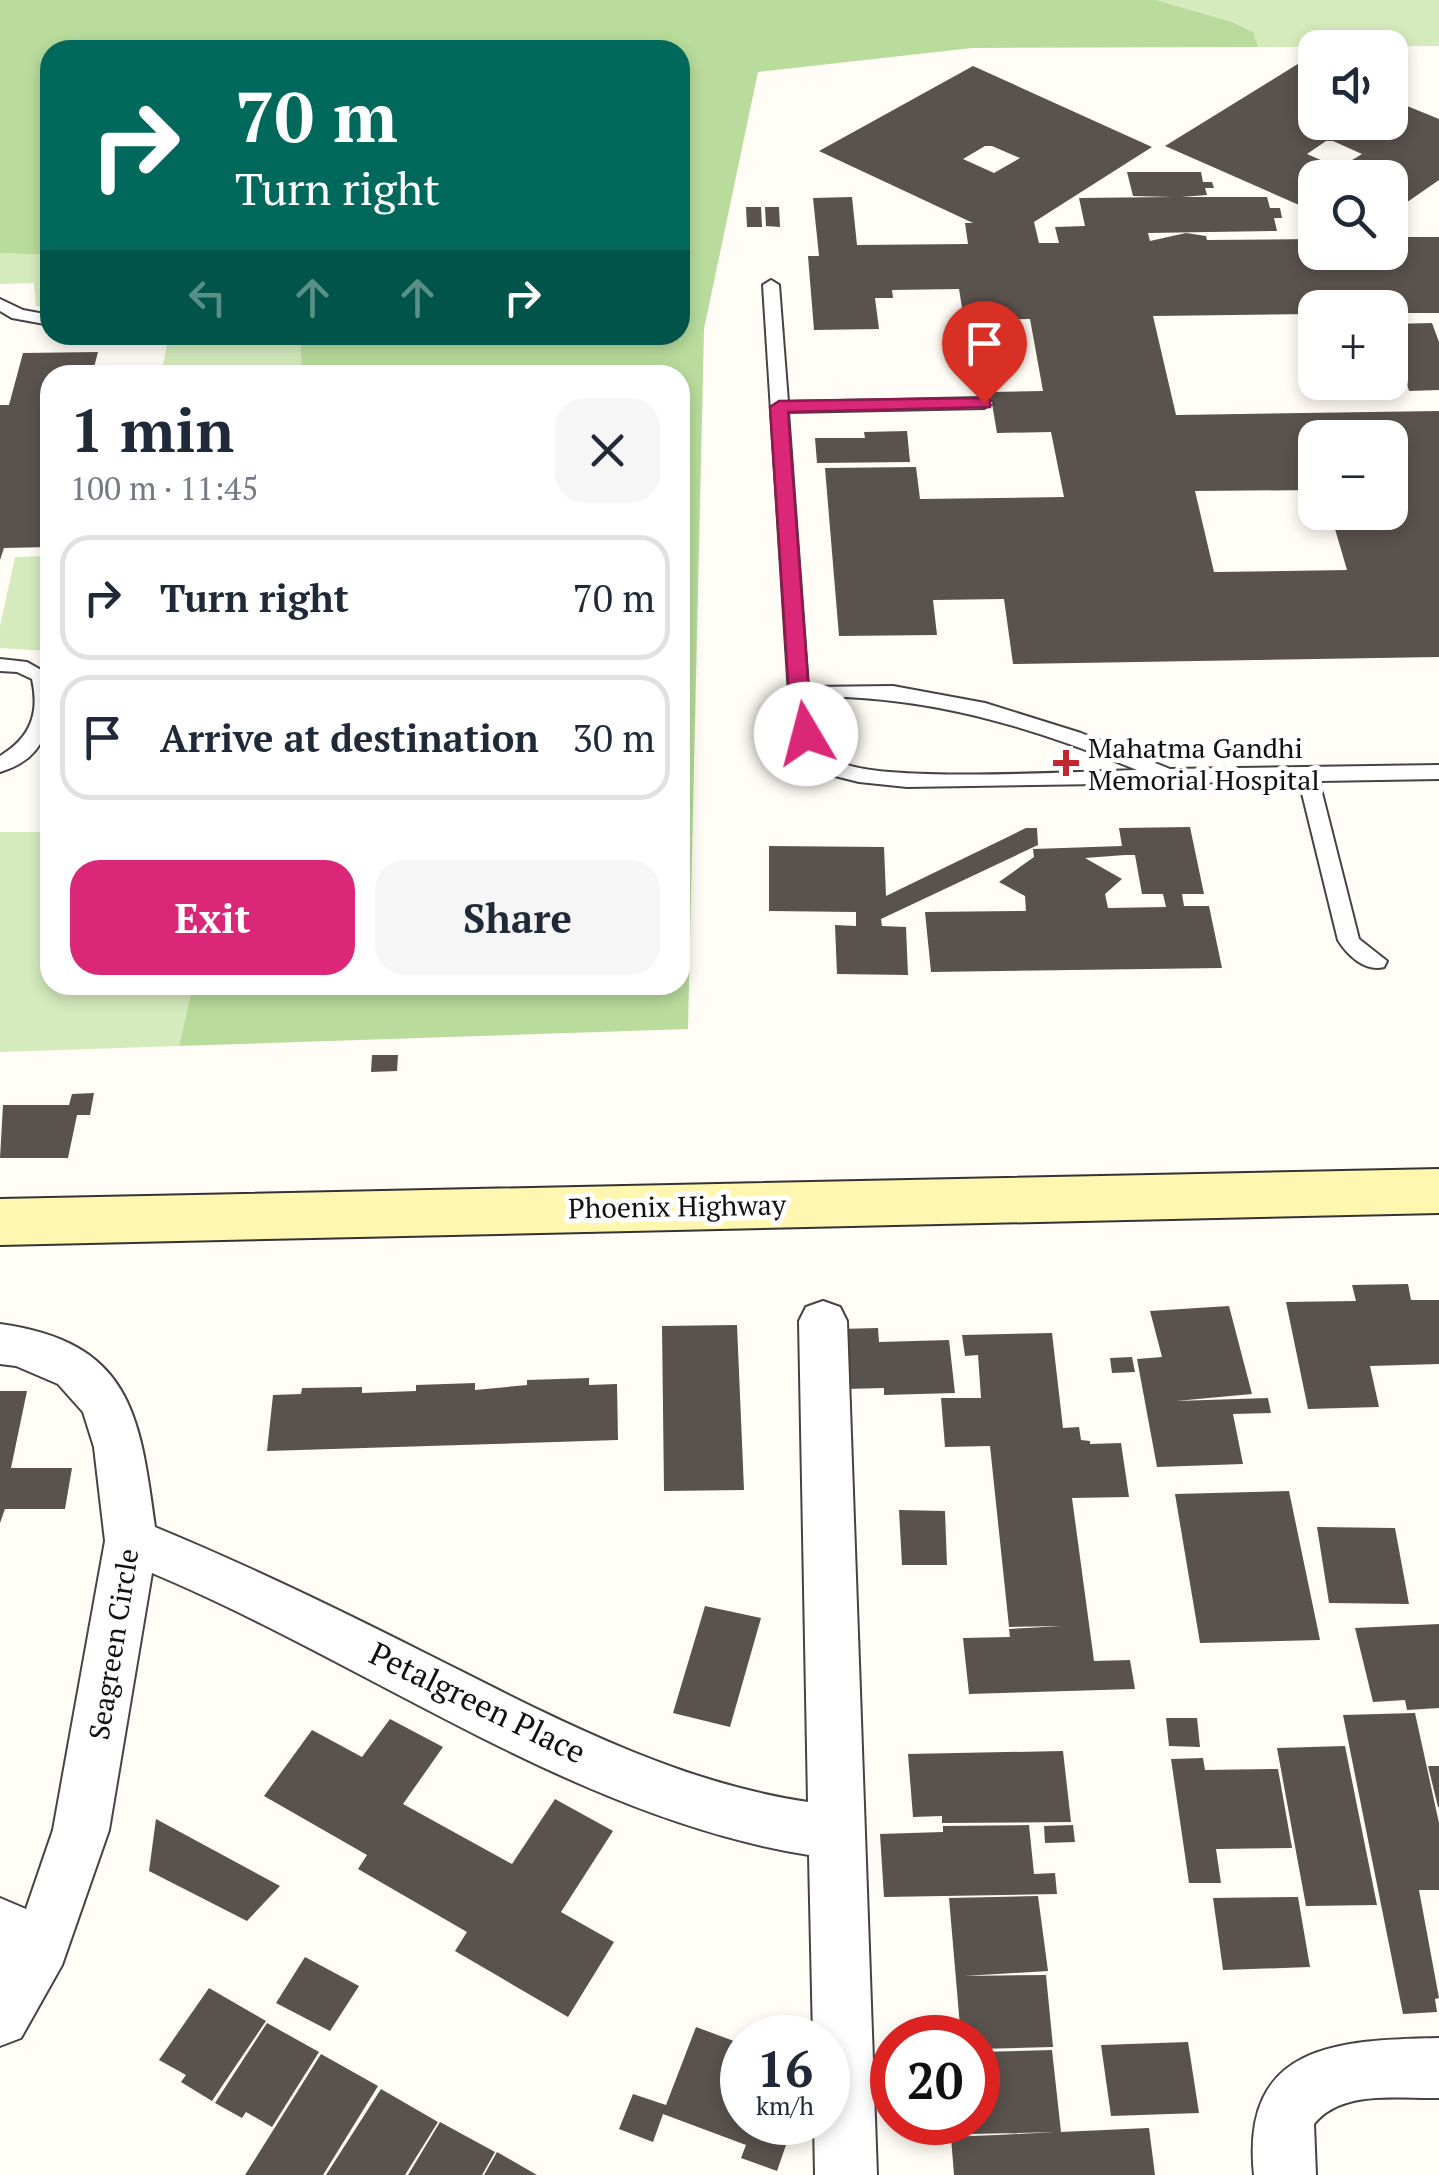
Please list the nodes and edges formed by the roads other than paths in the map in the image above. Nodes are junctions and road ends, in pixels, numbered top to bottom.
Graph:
1 (771, 285) dead end
2 (0, 304) edge
3 (40, 318) edge
4 (984, 403) dead end
5 (779, 407) junction
6 (0, 665) edge
7 (40, 676) edge
8 (799, 694) junction
9 (40, 724) edge
10 (0, 765) edge
11 (1439, 772) edge
12 (1174, 776) junction
13 (1308, 776) junction
14 (1376, 962) dead end
15 (1439, 1182) edge
16 (1354, 1190) junction
17 (1439, 1192) edge
18 (0, 1222) edge
19 (823, 1321) dead end
20 (0, 1344) edge
21 (131, 1541) junction
22 (835, 1833) junction
23 (21, 1935) edge
24 (0, 2018) edge
25 (1439, 2068) edge
26 (846, 2175) edge
27 (1285, 2175) edge

1 - 5 lane
2 - 3 lane
4 - 5 lane
5 - 8 lane
6 - 7 lane
8 - 12 lane
8 - 12 lane
9 - 10 lane
11 - 13 lane
12 - 13 lane
13 - 14 lane
15 - 16 main road, Phoenix Highway
16 - 17 main road, Phoenix Highway
16 - 18 main road, Phoenix Highway
19 - 22 street
20 - 21 street, Seagreen Circle
21 - 22 street, Petalgreen Place
21 - 23 street, Seagreen Circle
22 - 26 street
23 - 24 street, Seagreen Circle
25 - 27 street

